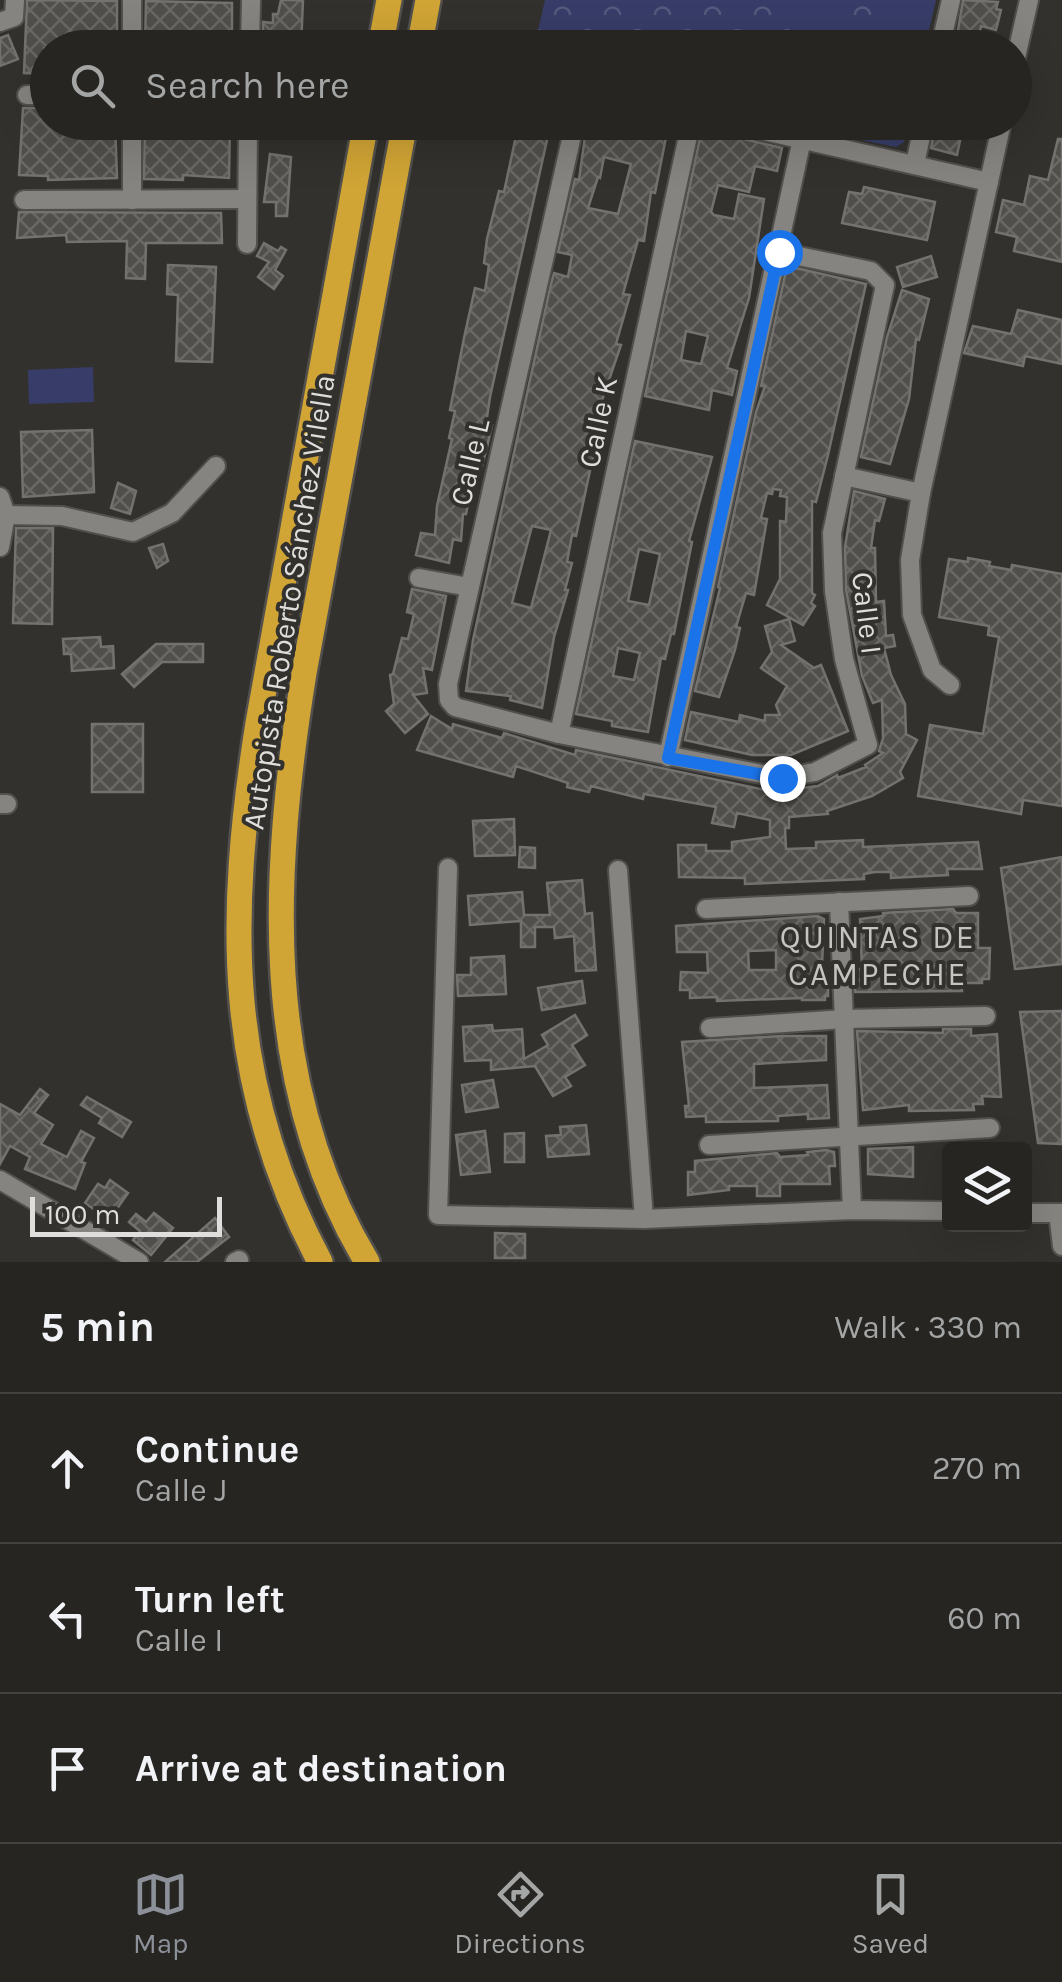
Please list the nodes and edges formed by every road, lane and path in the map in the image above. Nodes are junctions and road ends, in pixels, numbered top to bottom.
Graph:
1 (15, 0) edge
2 (132, 0) edge
3 (251, 0) edge
4 (389, 0) edge
5 (428, 0) edge
6 (951, 0) edge
7 (1029, 0) edge
8 (0, 22) edge
9 (132, 30) edge
10 (250, 30) edge
11 (383, 30) edge
12 (422, 30) edge
13 (944, 30) edge
14 (1022, 30) edge
15 (132, 140) edge
16 (248, 140) edge
17 (363, 140) edge
18 (402, 140) edge
19 (571, 140) edge
20 (687, 140) edge
21 (802, 140) edge
22 (807, 140) edge
23 (920, 140) edge
24 (998, 140) edge
25 (915, 164) junction
26 (989, 182) junction
27 (246, 199) junction
28 (24, 200) dead end
29 (132, 200) junction
30 (247, 244) dead end
31 (779, 252) junction
32 (216, 466) dead end
33 (844, 476) junction
34 (921, 493) junction
35 (3, 506) edge
36 (0, 547) edge
37 (419, 578) dead end
38 (470, 587) junction
39 (950, 685) dead end
40 (559, 734) junction
41 (668, 758) junction
42 (448, 868) dead end
43 (618, 870) dead end
44 (969, 896) dead end
45 (839, 902) junction
46 (706, 909) dead end
47 (986, 1016) dead end
48 (844, 1019) junction
49 (710, 1028) dead end
50 (990, 1128) dead end
51 (849, 1137) junction
52 (708, 1145) dead end
53 (0, 1180) edge
54 (852, 1210) junction
55 (942, 1212) edge
56 (1032, 1213) edge
57 (1060, 1214) edge
58 (644, 1219) junction
59 (1062, 1246) edge
60 (139, 1262) edge
61 (320, 1262) edge
62 (367, 1262) edge

1 - 8 street
2 - 9 street
3 - 10 street
4 - 11 highway
5 - 12 highway
6 - 13 street
7 - 14 street
15 - 29 street
16 - 27 street
17 - 61 highway, Autopista Roberto Sánchez Vilella
18 - 62 highway, Autopista Roberto Sánchez Vilella
19 - 38 street, Calle L
20 - 40 street, Calle K
21 - 31 street
22 - 25 street
23 - 25 street
24 - 26 street
25 - 26 street
26 - 34 street
27 - 29 street
27 - 30 street
28 - 29 street
31 - 33 street, Calle I
31 - 41 street
32 - 35 street
33 - 34 street
33 - 41 street, Calle I
34 - 39 street
35 - 36 street
37 - 38 street
38 - 40 street, Calle L
40 - 41 street, Calle I
42 - 58 street
43 - 58 street
44 - 45 street
45 - 46 street
45 - 48 street
47 - 48 street
48 - 49 street
48 - 51 street
50 - 51 street
51 - 52 street
51 - 54 street
53 - 60 street
54 - 55 street
54 - 58 street
56 - 57 street
57 - 59 street

